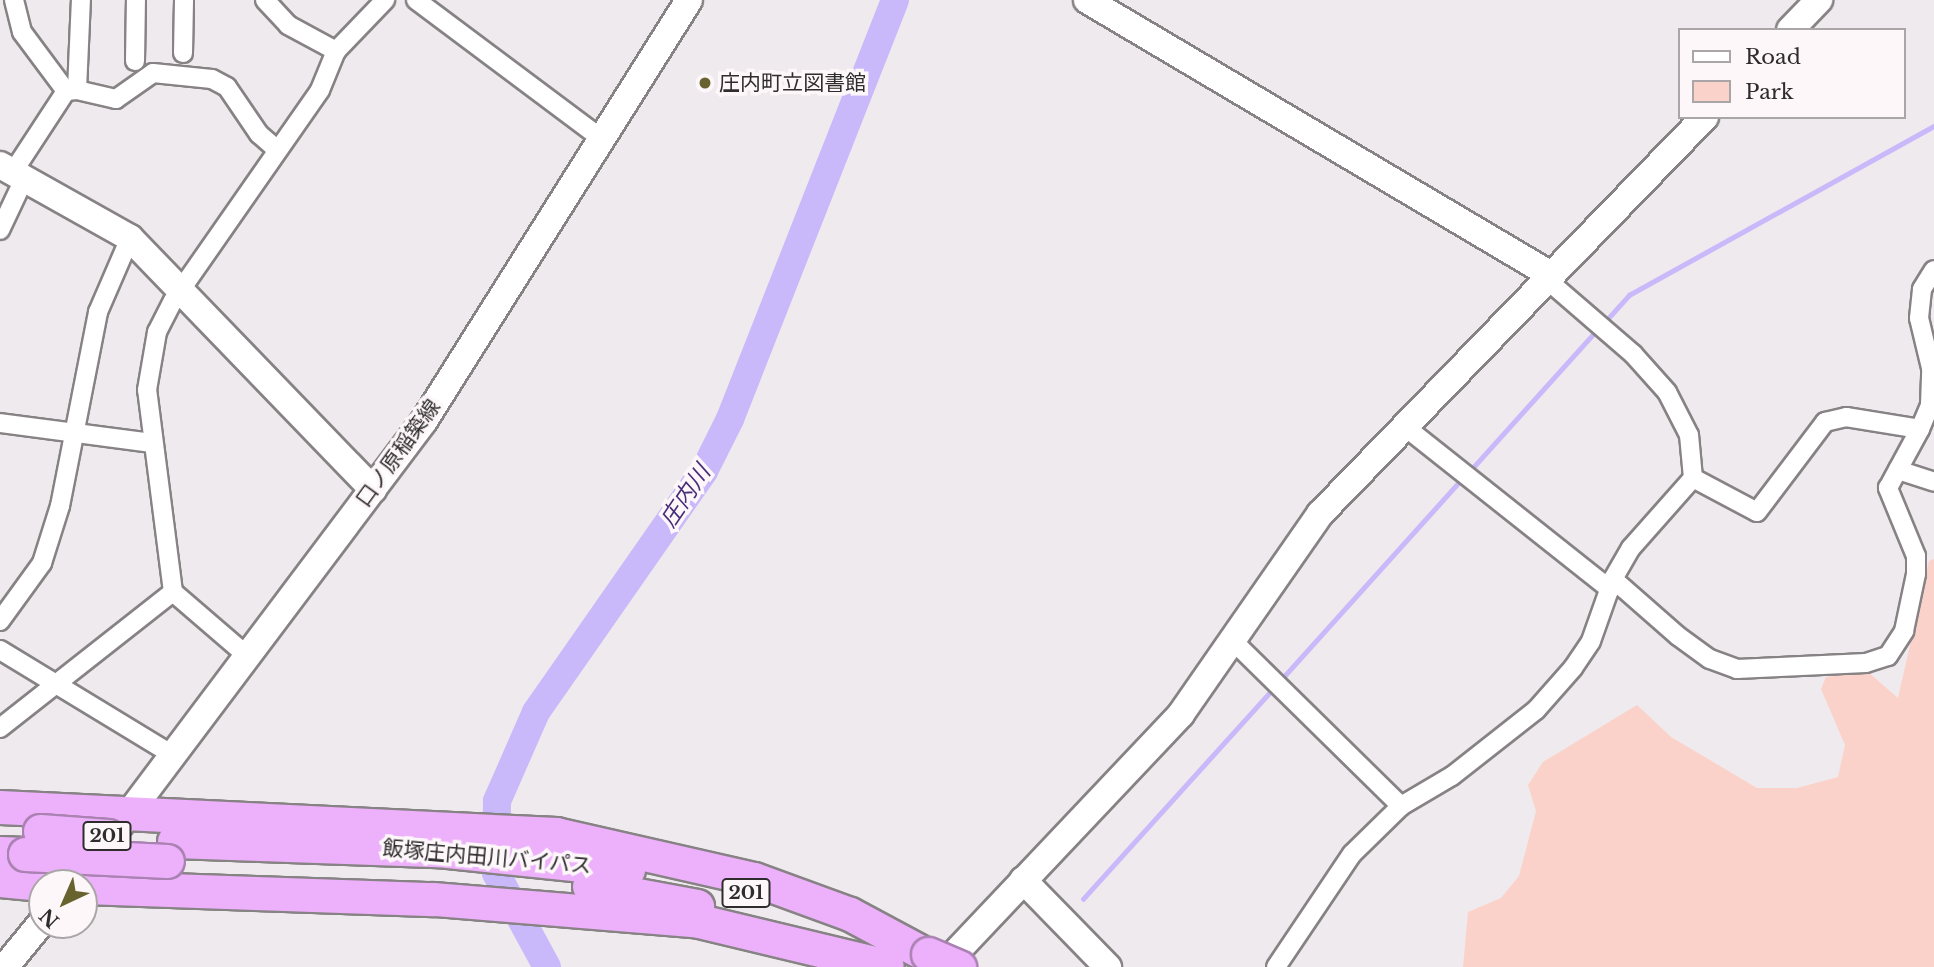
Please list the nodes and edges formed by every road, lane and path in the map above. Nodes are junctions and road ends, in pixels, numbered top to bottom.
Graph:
1 (14, 0) edge
2 (81, 0) edge
3 (136, 0) edge
4 (184, 0) edge
5 (385, 0) edge
6 (416, 0) edge
7 (689, 0) edge
8 (1087, 0) edge
9 (1819, 0) edge
10 (266, 1) edge
11 (1792, 28) edge
12 (336, 51) junction
13 (183, 53) dead end
14 (135, 61) dead end
15 (71, 91) junction
16 (1703, 119) edge
17 (603, 140) junction
18 (276, 149) junction
19 (13, 171) edge
20 (0, 230) edge
21 (130, 238) junction
22 (1934, 270) edge
23 (1548, 277) junction
24 (182, 288) junction
25 (1926, 317) edge
26 (0, 423) edge
27 (1404, 426) junction
28 (1920, 429) junction
29 (75, 435) junction
30 (151, 443) junction
31 (1898, 470) junction
32 (1693, 478) junction
33 (1934, 482) edge
34 (373, 490) junction
35 (1611, 584) junction
36 (173, 592) junction
37 (0, 621) edge
38 (1232, 640) junction
39 (0, 650) edge
40 (245, 654) junction
41 (55, 684) junction
42 (0, 729) edge
43 (172, 754) junction
44 (1401, 806) junction
45 (0, 807) edge
46 (129, 814) junction
47 (0, 829) edge
48 (22, 846) edge
49 (437, 861) junction
50 (85, 869) edge
51 (556, 871) junction
52 (0, 880) edge
53 (1023, 880) junction
54 (28, 883) edge
55 (98, 886) edge
56 (28, 939) edge
57 (913, 961) edge
58 (1284, 964) edge
59 (5, 967) edge
60 (959, 967) edge
61 (1108, 967) edge

1 - 15 street
2 - 15 street
3 - 14 street
4 - 13 street
5 - 12 street
6 - 17 street
7 - 17 street, 口ノ原稲築線
8 - 23 street
9 - 11 street
10 - 12 street
12 - 18 street
15 - 18 street
15 - 19 street
16 - 23 street
17 - 34 street, 口ノ原稲築線
18 - 24 street
19 - 20 street
19 - 21 street
21 - 24 street
21 - 29 street
22 - 25 street
23 - 27 street
23 - 32 street
24 - 30 street
24 - 34 street
25 - 28 street
26 - 29 street
27 - 35 street
27 - 38 street
28 - 31 street
28 - 32 street
29 - 30 street
29 - 37 street
30 - 36 street
31 - 33 street
31 - 35 street
32 - 35 street
34 - 40 street, 口ノ原稲築線
35 - 44 street
36 - 40 street
36 - 41 street
38 - 44 street
38 - 53 street
39 - 41 street
40 - 43 street, 口ノ原稲築線
41 - 42 street
41 - 43 street
43 - 46 street, 口ノ原稲築線
44 - 58 street
45 - 46 highway
46 - 49 highway
46 - 50 street, 口ノ原稲築線
47 - 48 highway, 飯塚庄内田川バイパス / 201
48 - 49 highway, 飯塚庄内田川バイパス / 201, bridge
49 - 51 highway
49 - 51 highway
49 - 55 highway
51 - 57 highway
51 - 57 highway, 飯塚庄内田川バイパス / 201
52 - 54 highway
53 - 57 street
53 - 61 street
56 - 59 street
57 - 60 highway, 飯塚庄内田川バイパス / 201, bridge

